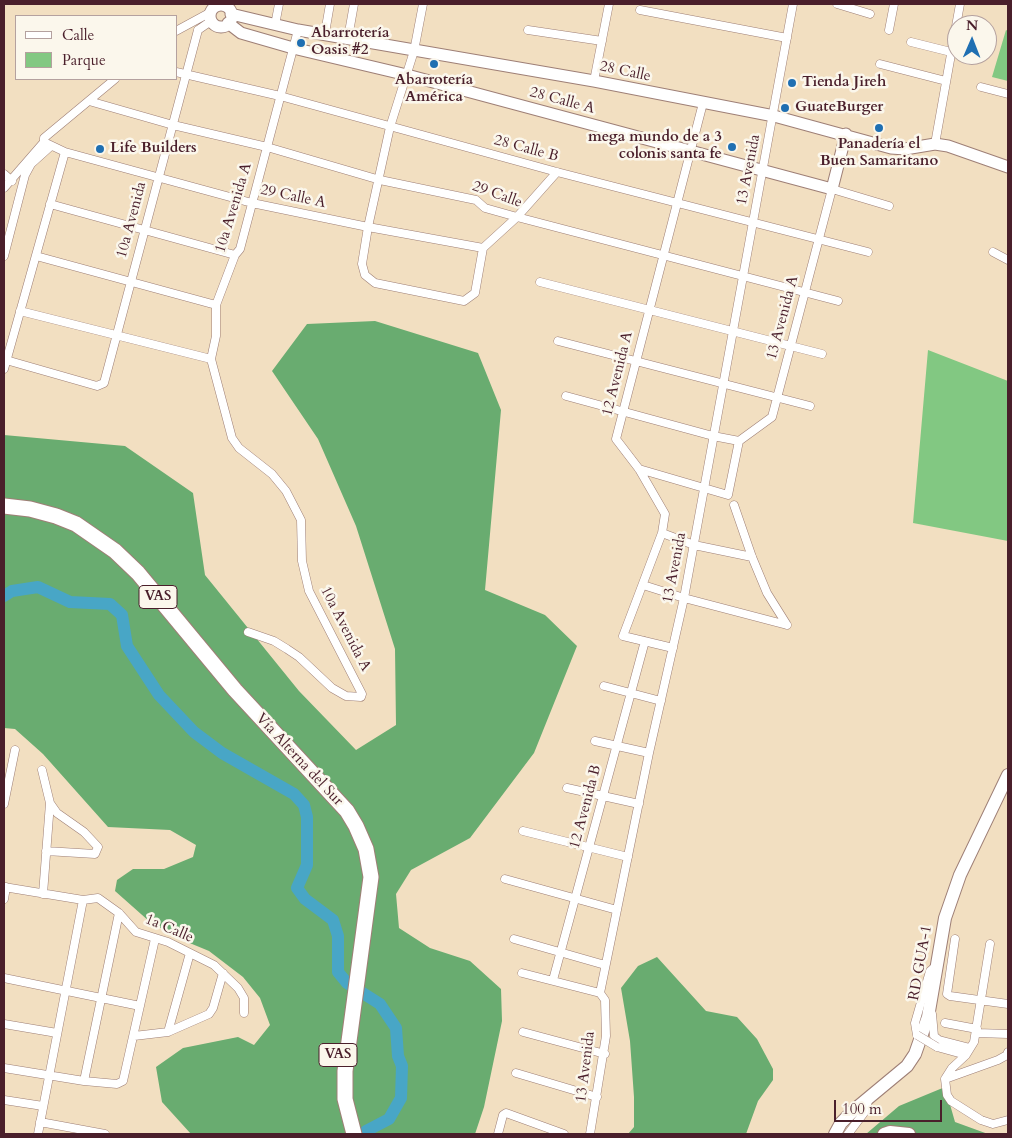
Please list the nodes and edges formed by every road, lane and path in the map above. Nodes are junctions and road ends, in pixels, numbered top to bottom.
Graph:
1 (279, 4) edge
2 (330, 4) edge
3 (354, 4) edge
4 (423, 4) edge
5 (609, 4) edge
6 (793, 4) edge
7 (837, 4) edge
8 (894, 4) edge
9 (228, 10) edge
10 (640, 10) dead end
11 (870, 14) dead end
12 (211, 17) junction
13 (195, 20) junction
14 (275, 25) junction
15 (178, 30) edge
16 (198, 30) junction
17 (298, 30) junction
18 (528, 30) dead end
19 (889, 30) dead end
20 (325, 34) junction
21 (348, 38) junction
22 (787, 38) junction
23 (602, 41) junction
24 (911, 42) dead end
25 (293, 48) junction
26 (414, 51) junction
27 (947, 51) edge
28 (880, 64) dead end
29 (949, 65) edge
30 (178, 73) edge
31 (186, 75) junction
32 (407, 75) junction
33 (114, 80) edge
34 (594, 80) junction
35 (946, 81) junction
36 (981, 87) dead end
37 (1008, 94) edge
38 (280, 96) junction
39 (89, 101) junction
40 (703, 103) junction
41 (774, 116) junction
42 (173, 125) junction
43 (390, 127) junction
44 (846, 134) junction
45 (46, 143) junction
46 (935, 144) junction
47 (267, 147) junction
48 (690, 151) junction
49 (65, 152) junction
50 (1008, 167) edge
51 (763, 170) junction
52 (557, 172) junction
53 (4, 174) edge
54 (159, 178) junction
55 (12, 180) junction
56 (380, 180) junction
57 (4, 188) edge
58 (832, 189) junction
59 (252, 203) junction
60 (50, 204) junction
61 (677, 204) junction
62 (889, 206) dead end
63 (517, 217) junction
64 (13, 219) junction
65 (754, 223) junction
66 (4, 227) edge
67 (368, 227) junction
68 (145, 230) junction
69 (819, 239) junction
70 (483, 248) junction
71 (868, 252) dead end
72 (992, 252) dead end
73 (235, 255) junction
74 (663, 255) junction
75 (4, 256) edge
76 (36, 256) junction
77 (1008, 260) edge
78 (744, 276) junction
79 (131, 282) junction
80 (540, 282) dead end
81 (805, 293) junction
82 (838, 301) dead end
83 (216, 306) junction
84 (649, 310) junction
85 (20, 311) junction
86 (733, 331) junction
87 (117, 335) junction
88 (558, 341) dead end
89 (791, 346) junction
90 (822, 354) dead end
91 (211, 359) junction
92 (6, 360) junction
93 (636, 361) junction
94 (4, 369) edge
95 (724, 383) junction
96 (566, 396) dead end
97 (778, 396) junction
98 (810, 406) dead end
99 (623, 412) junction
100 (713, 436) junction
101 (739, 441) junction
102 (639, 469) junction
103 (704, 490) junction
104 (734, 505) dead end
105 (4, 506) edge
106 (4, 513) edge
107 (662, 533) junction
108 (694, 545) junction
109 (752, 557) junction
110 (643, 585) junction
111 (684, 598) junction
112 (248, 632) dead end
113 (645, 641) junction
114 (672, 648) junction
115 (604, 686) dead end
116 (630, 693) junction
117 (660, 701) junction
118 (276, 741) junction
119 (595, 741) dead end
120 (616, 746) junction
121 (15, 750) dead end
122 (649, 753) junction
123 (42, 770) dead end
124 (1008, 776) edge
125 (567, 788) dead end
126 (604, 796) junction
127 (50, 803) junction
128 (4, 804) edge
129 (639, 804) junction
130 (523, 831) dead end
131 (590, 848) junction
132 (46, 851) junction
133 (628, 857) junction
134 (505, 879) dead end
135 (5, 887) edge
136 (43, 894) junction
137 (4, 899) edge
138 (83, 900) junction
139 (574, 900) junction
140 (617, 910) junction
141 (119, 913) junction
142 (155, 939) junction
143 (514, 939) dead end
144 (955, 939) dead end
145 (990, 944) dead end
146 (561, 952) junction
147 (190, 953) junction
148 (605, 965) junction
149 (936, 966) junction
150 (223, 973) junction
151 (522, 973) dead end
152 (4, 978) edge
153 (553, 980) junction
154 (65, 992) junction
155 (600, 993) junction
156 (101, 998) junction
157 (931, 1000) junction
158 (980, 1001) junction
159 (1008, 1004) edge
160 (140, 1006) junction
161 (244, 1013) dead end
162 (945, 1023) dead end
163 (4, 1024) edge
164 (977, 1031) junction
165 (168, 1032) junction
166 (522, 1032) dead end
167 (57, 1033) junction
168 (1008, 1034) edge
169 (134, 1036) junction
170 (1008, 1041) edge
171 (968, 1051) junction
172 (1008, 1052) edge
173 (605, 1054) junction
174 (4, 1068) edge
175 (516, 1073) dead end
176 (49, 1076) junction
177 (945, 1079) junction
178 (84, 1080) junction
179 (597, 1096) junction
180 (869, 1096) junction
181 (4, 1100) edge
182 (43, 1106) junction
183 (343, 1109) junction
184 (1008, 1120) edge
185 (40, 1122) junction
186 (38, 1134) edge
187 (105, 1134) edge
188 (345, 1134) edge
189 (354, 1134) edge
190 (498, 1134) edge
191 (564, 1134) edge
192 (590, 1134) edge
193 (834, 1134) edge
194 (848, 1134) edge
195 (884, 1134) edge
196 (908, 1134) edge

1 - 14 street
2 - 20 street
3 - 21 street
4 - 26 street
5 - 23 street
6 - 22 street, 13 Avenida
7 - 11 street
8 - 19 street
9 - 12 main road
9 - 12 main road
9 - 14 main road, 28 Calle
9 - 25 main road, 28 Calle A
10 - 22 street
12 - 13 street
12 - 16 street
13 - 15 street
13 - 16 street
14 - 17 main road, 28 Calle
16 - 31 street, 10a Avenida
17 - 20 main road, 28 Calle
17 - 25 street, 10a Avenida A
18 - 23 street
20 - 21 main road, 28 Calle
21 - 26 main road, 28 Calle
22 - 41 street, 13 Avenida
23 - 34 street
24 - 27 street
25 - 32 main road, 28 Calle A
25 - 38 street, 10a Avenida A
26 - 32 street
26 - 34 main road, 28 Calle
28 - 35 street
29 - 35 street
30 - 31 street, 28 Calle B
31 - 38 street, 28 Calle B
31 - 42 street, 10a Avenida
32 - 43 street
32 - 48 main road, 28 Calle A
33 - 39 street
34 - 40 main road, 28 Calle
35 - 46 street
36 - 37 street
38 - 43 street, 28 Calle B
38 - 47 street, 10a Avenida A
39 - 42 street, 29 Calle
39 - 45 street
40 - 41 main road, 28 Calle
40 - 48 street, 12 Avenida A
41 - 44 main road, 28 Calle
41 - 51 street, 13 Avenida
42 - 47 street, 29 Calle
42 - 54 street, 10a Avenida
43 - 52 street, 28 Calle B
43 - 56 street
44 - 46 main road, 28 Calle
44 - 58 main road, 13 Avenida A
45 - 49 street, 29 Calle A
45 - 55 street
45 - 64 street
46 - 50 main road, 28 Calle
47 - 56 street, 29 Calle
47 - 59 street, 10a Avenida A
48 - 51 main road, 28 Calle A
48 - 61 street, 12 Avenida A
49 - 54 street, 29 Calle A
49 - 60 street
51 - 58 main road, 28 Calle A
51 - 65 street, 13 Avenida
52 - 61 street, 28 Calle B
52 - 63 street
53 - 55 street
54 - 59 street, 29 Calle A
54 - 68 street, 10a Avenida
55 - 57 street
56 - 63 street, 29 Calle
56 - 67 street
58 - 62 street, 28 Calle A
58 - 69 street, 13 Avenida A
59 - 67 street, 29 Calle A
59 - 73 street, 10a Avenida A
60 - 68 street
60 - 76 street
61 - 65 street, 28 Calle B
61 - 74 street, 12 Avenida A
63 - 70 street
63 - 74 street, 29 Calle
64 - 66 street
64 - 75 street
65 - 69 street, 28 Calle B
65 - 78 street, 13 Avenida
67 - 70 street, 29 Calle A
67 - 70 street
68 - 73 street
68 - 79 street, 10a Avenida
69 - 71 street, 28 Calle B
69 - 81 street, 13 Avenida A
72 - 77 street
73 - 83 street, 10a Avenida A
74 - 78 street, 29 Calle
74 - 84 street, 12 Avenida A
76 - 79 street
76 - 85 street
78 - 81 street, 29 Calle
78 - 86 street, 13 Avenida
79 - 83 street
79 - 87 street, 10a Avenida
80 - 84 street
81 - 82 street, 29 Calle
81 - 89 street, 13 Avenida A
83 - 91 street, 10a Avenida A
84 - 86 street
84 - 93 street, 12 Avenida A
85 - 87 street
85 - 92 street
86 - 89 street
86 - 95 street, 13 Avenida
87 - 91 street
87 - 92 street, 10a Avenida
88 - 93 street
89 - 90 street
89 - 97 street, 13 Avenida A
91 - 112 street, 10a Avenida A
92 - 94 street
93 - 95 street
93 - 99 street, 12 Avenida A
95 - 97 street
95 - 100 street, 13 Avenida
96 - 99 street
97 - 98 street
97 - 101 street, 13 Avenida A
99 - 100 street
99 - 102 street, 12 Avenida A
100 - 101 street
100 - 103 street, 13 Avenida
101 - 103 street
102 - 103 street
102 - 107 street, 12 Avenida A
103 - 108 street, 13 Avenida
104 - 109 street
105 - 118 highway, Vía Alterna del Sur / VAS
106 - 118 highway, Vía Alterna del Sur / VAS
107 - 108 street
107 - 110 street, 12 Avenida A
108 - 109 street
108 - 111 street, 13 Avenida
109 - 111 street
110 - 111 street
110 - 113 street, 12 Avenida A
111 - 114 street, 13 Avenida
113 - 114 street
113 - 116 street, 12 Avenida B
114 - 117 street, 13 Avenida
115 - 116 street
116 - 117 street
116 - 120 street, 12 Avenida B
117 - 122 street, 13 Avenida
118 - 183 highway, Vía Alterna del Sur / VAS
119 - 120 street
120 - 122 street
120 - 126 street, 12 Avenida B
121 - 128 street
122 - 129 street, 13 Avenida
123 - 127 street
124 - 149 main road, RD GUA-1
125 - 126 street
126 - 129 street
126 - 131 street, 12 Avenida B
127 - 132 street
127 - 132 street
129 - 133 street, 13 Avenida
130 - 131 street
131 - 133 street
131 - 139 street, 12 Avenida B
132 - 136 street
133 - 140 street, 13 Avenida
134 - 139 street
135 - 136 street, 1a Calle
135 - 137 street
136 - 138 street, 1a Calle
138 - 141 street, 1a Calle
138 - 154 street
139 - 140 street
139 - 146 street, 12 Avenida B
140 - 148 street, 13 Avenida
141 - 142 street, 1a Calle
141 - 156 street
142 - 147 street, 1a Calle
142 - 160 street
143 - 146 street
144 - 158 street
145 - 158 street
146 - 148 street
146 - 153 street, 12 Avenida B
147 - 150 street, 1a Calle
147 - 165 street
148 - 155 street, 13 Avenida
149 - 157 main road, RD GUA-1
149 - 171 street, bridge
150 - 161 street, 1a Calle
150 - 165 street
151 - 153 street
152 - 154 street
153 - 155 street
154 - 156 street
154 - 167 street
155 - 173 street, 13 Avenida
156 - 160 street
156 - 178 street
157 - 171 street
157 - 180 main road, RD GUA-1
158 - 159 street
158 - 164 street
160 - 169 street
162 - 164 street
163 - 167 street
164 - 168 street
164 - 171 street
165 - 169 street
166 - 173 street
167 - 176 street
168 - 170 street
169 - 178 street
171 - 177 street
172 - 177 street
173 - 179 street, 13 Avenida
174 - 176 street
175 - 179 street
176 - 178 street
176 - 182 street
177 - 184 street
179 - 192 street, 13 Avenida
180 - 193 main road, RD GUA-1
180 - 194 street
181 - 182 street
182 - 185 street
183 - 188 highway, Vía Alterna del Sur / VAS
183 - 189 highway, Vía Alterna del Sur / VAS
185 - 186 street
185 - 187 street
190 - 191 street
195 - 196 main road

